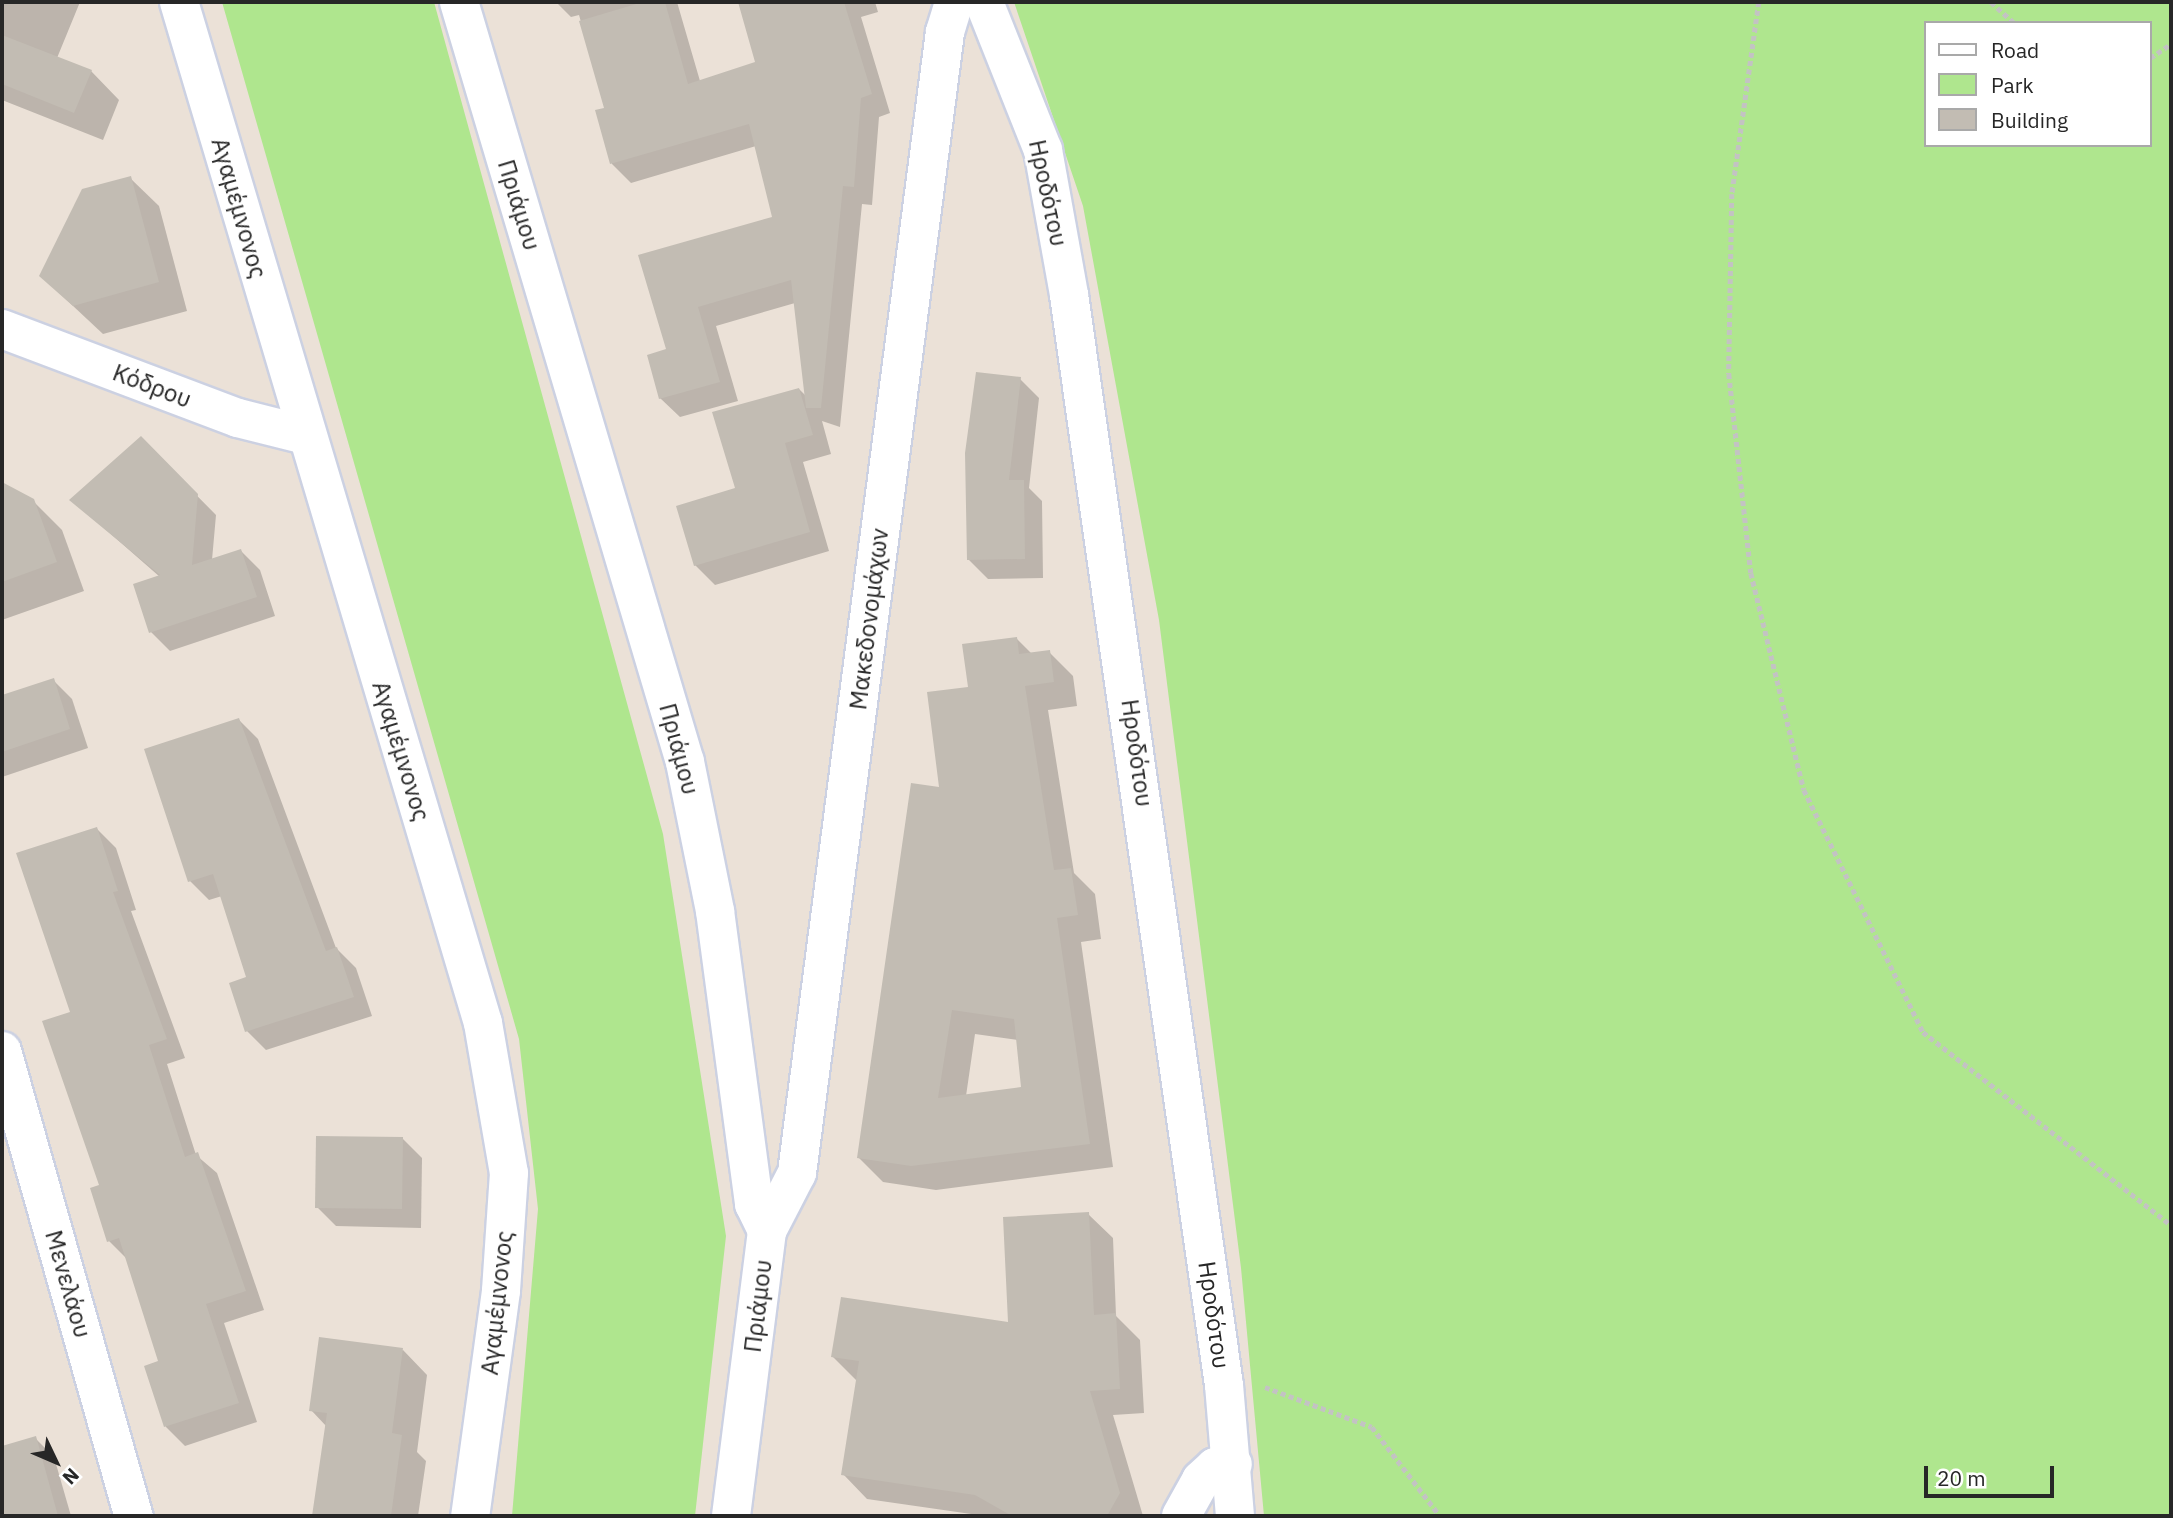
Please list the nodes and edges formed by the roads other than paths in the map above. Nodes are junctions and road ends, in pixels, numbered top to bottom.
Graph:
1 (179, 2) edge
2 (459, 2) edge
3 (954, 2) edge
4 (984, 2) edge
5 (2, 329) edge
6 (304, 435) junction
7 (2, 1051) edge
8 (767, 1231) junction
9 (1233, 1464) junction
10 (134, 1516) edge
11 (470, 1516) edge
12 (731, 1516) edge
13 (1181, 1516) edge
14 (1235, 1516) edge

1 - 6 street, Αγαμέμνονος
2 - 8 street, Πριάμου
3 - 8 street, Μακεδονομάχων
4 - 9 street, Ηροδότου
5 - 6 street, Κόδρου
6 - 11 street, Αγαμέμνονος
7 - 10 street, Μενελάου
8 - 12 street, Πριάμου
9 - 13 street
9 - 14 street, Ηροδότου

